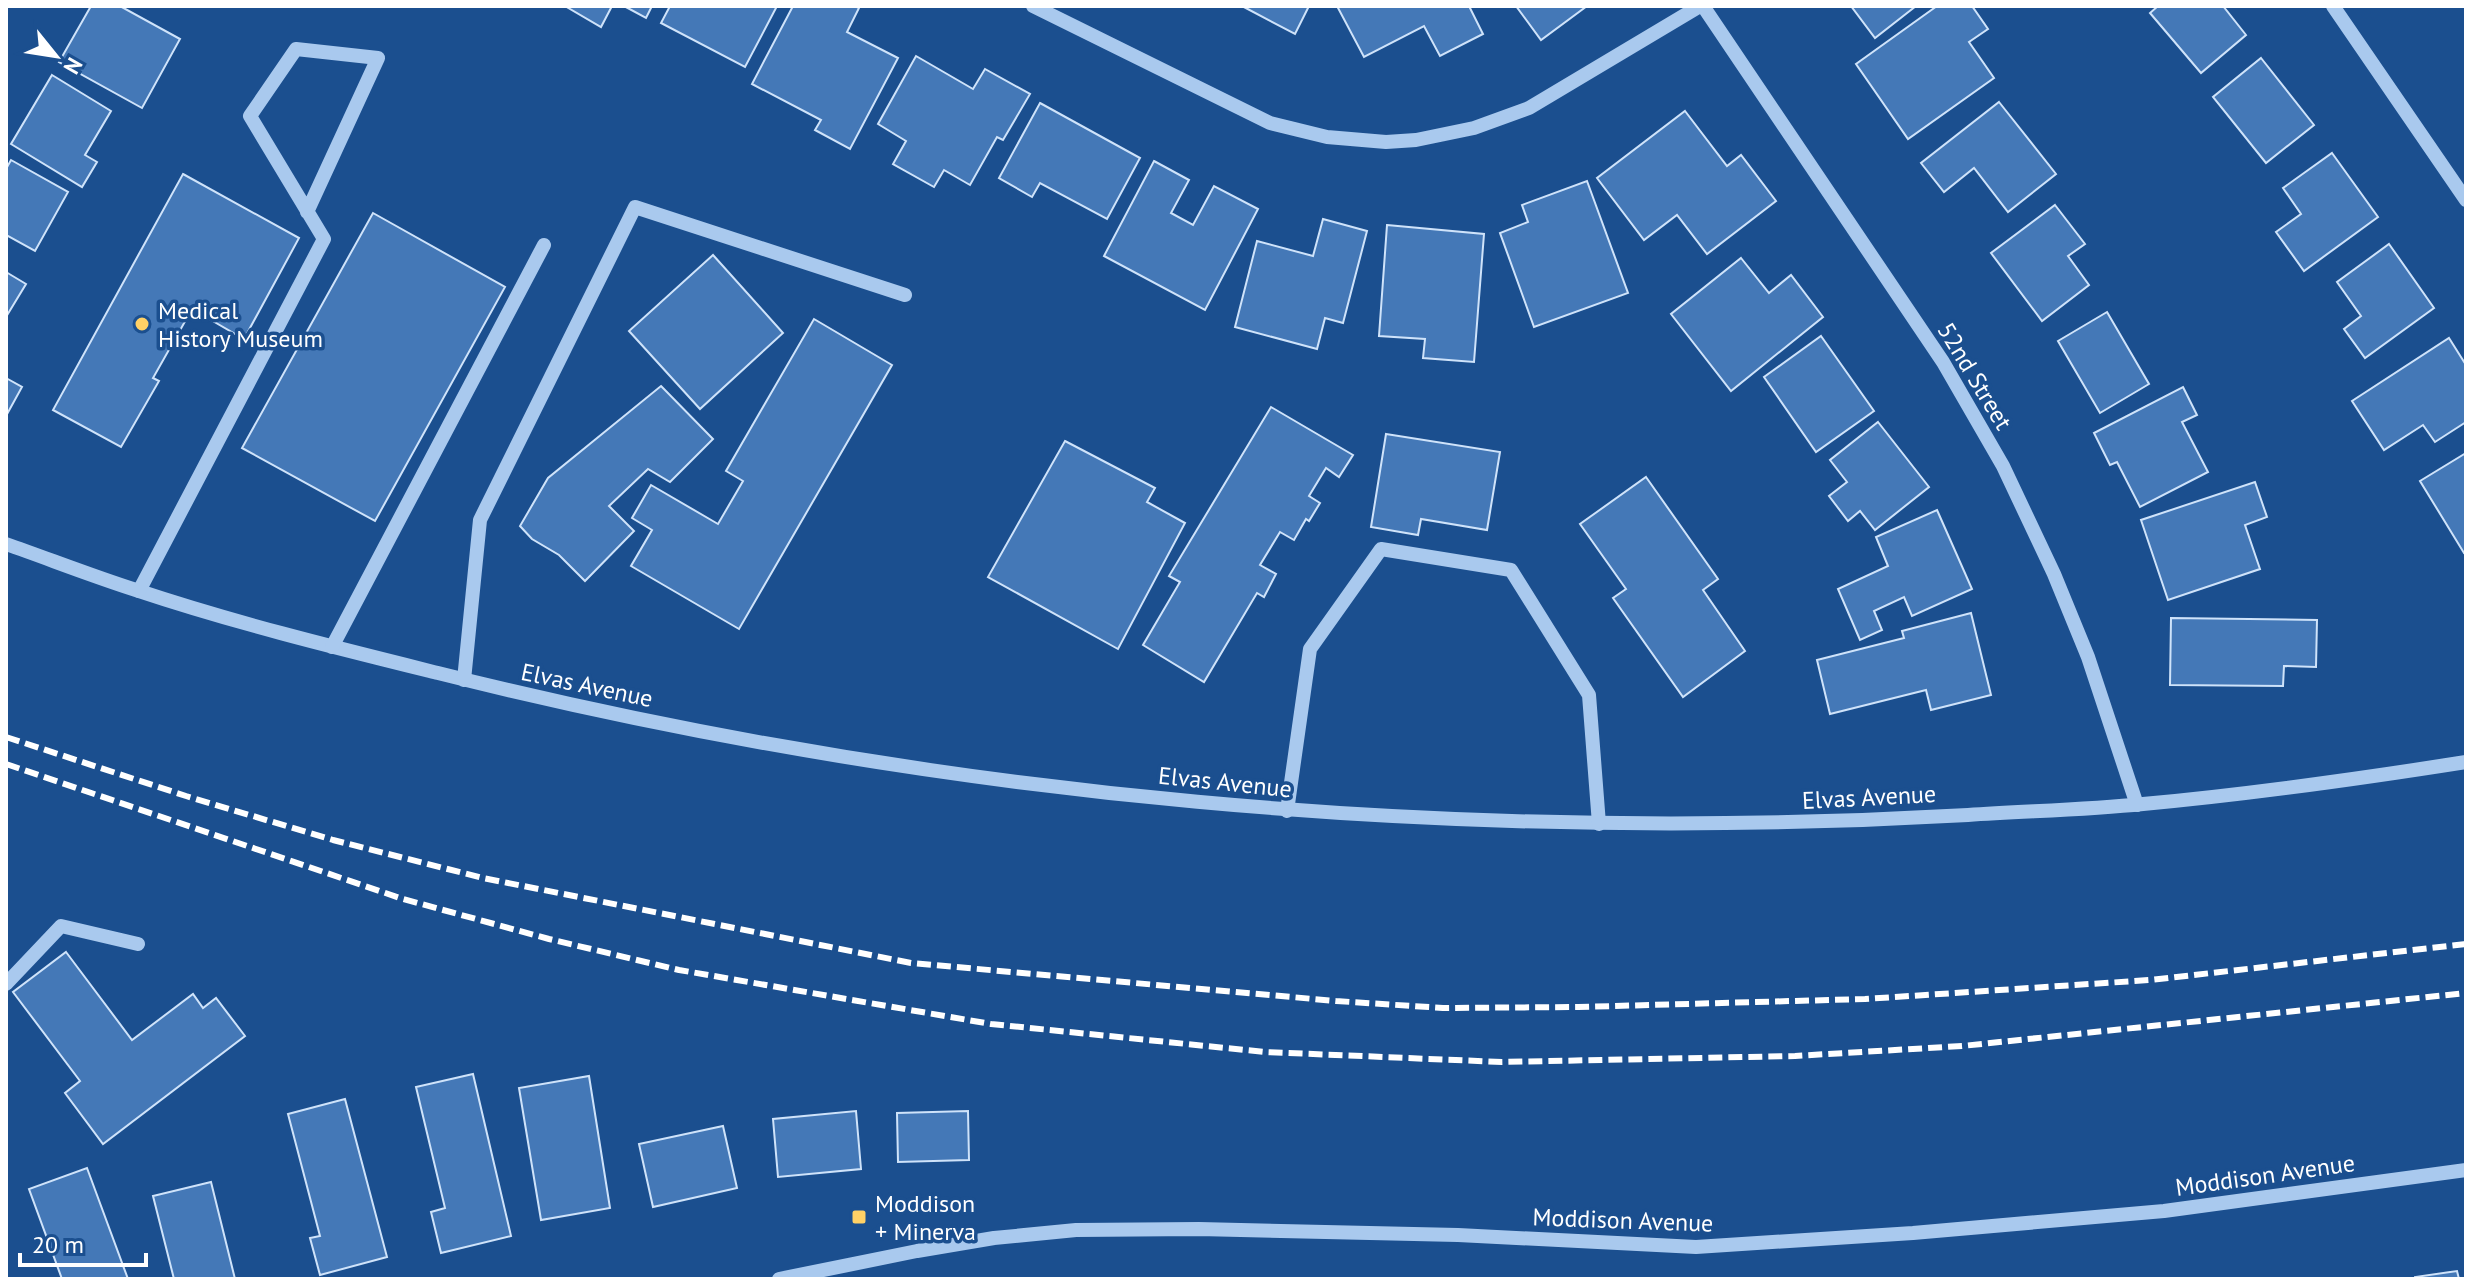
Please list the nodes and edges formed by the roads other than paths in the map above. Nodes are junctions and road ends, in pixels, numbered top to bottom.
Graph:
1 (1033, 6) edge
2 (1702, 6) edge
3 (2333, 6) edge
4 (2466, 200) edge
5 (307, 212) junction
6 (544, 245) dead end
7 (905, 295) dead end
8 (6, 544) edge
9 (139, 591) junction
10 (332, 647) junction
11 (464, 680) junction
12 (2466, 762) edge
13 (2137, 805) junction
14 (1287, 811) junction
15 (1599, 824) junction
16 (138, 944) dead end
17 (6, 984) edge
18 (2466, 1170) edge
19 (781, 1279) edge

1 - 2 street
2 - 13 street, 52nd Street
3 - 4 street
5 - 5 street
5 - 9 street
6 - 10 street
7 - 11 street
8 - 9 street, Elvas Avenue
9 - 10 street, Elvas Avenue
10 - 11 street, Elvas Avenue
11 - 14 street, Elvas Avenue
12 - 13 street, Elvas Avenue
13 - 15 street, Elvas Avenue
14 - 15 street, Elvas Avenue
14 - 15 street
16 - 17 street
18 - 19 street, Moddison Avenue

